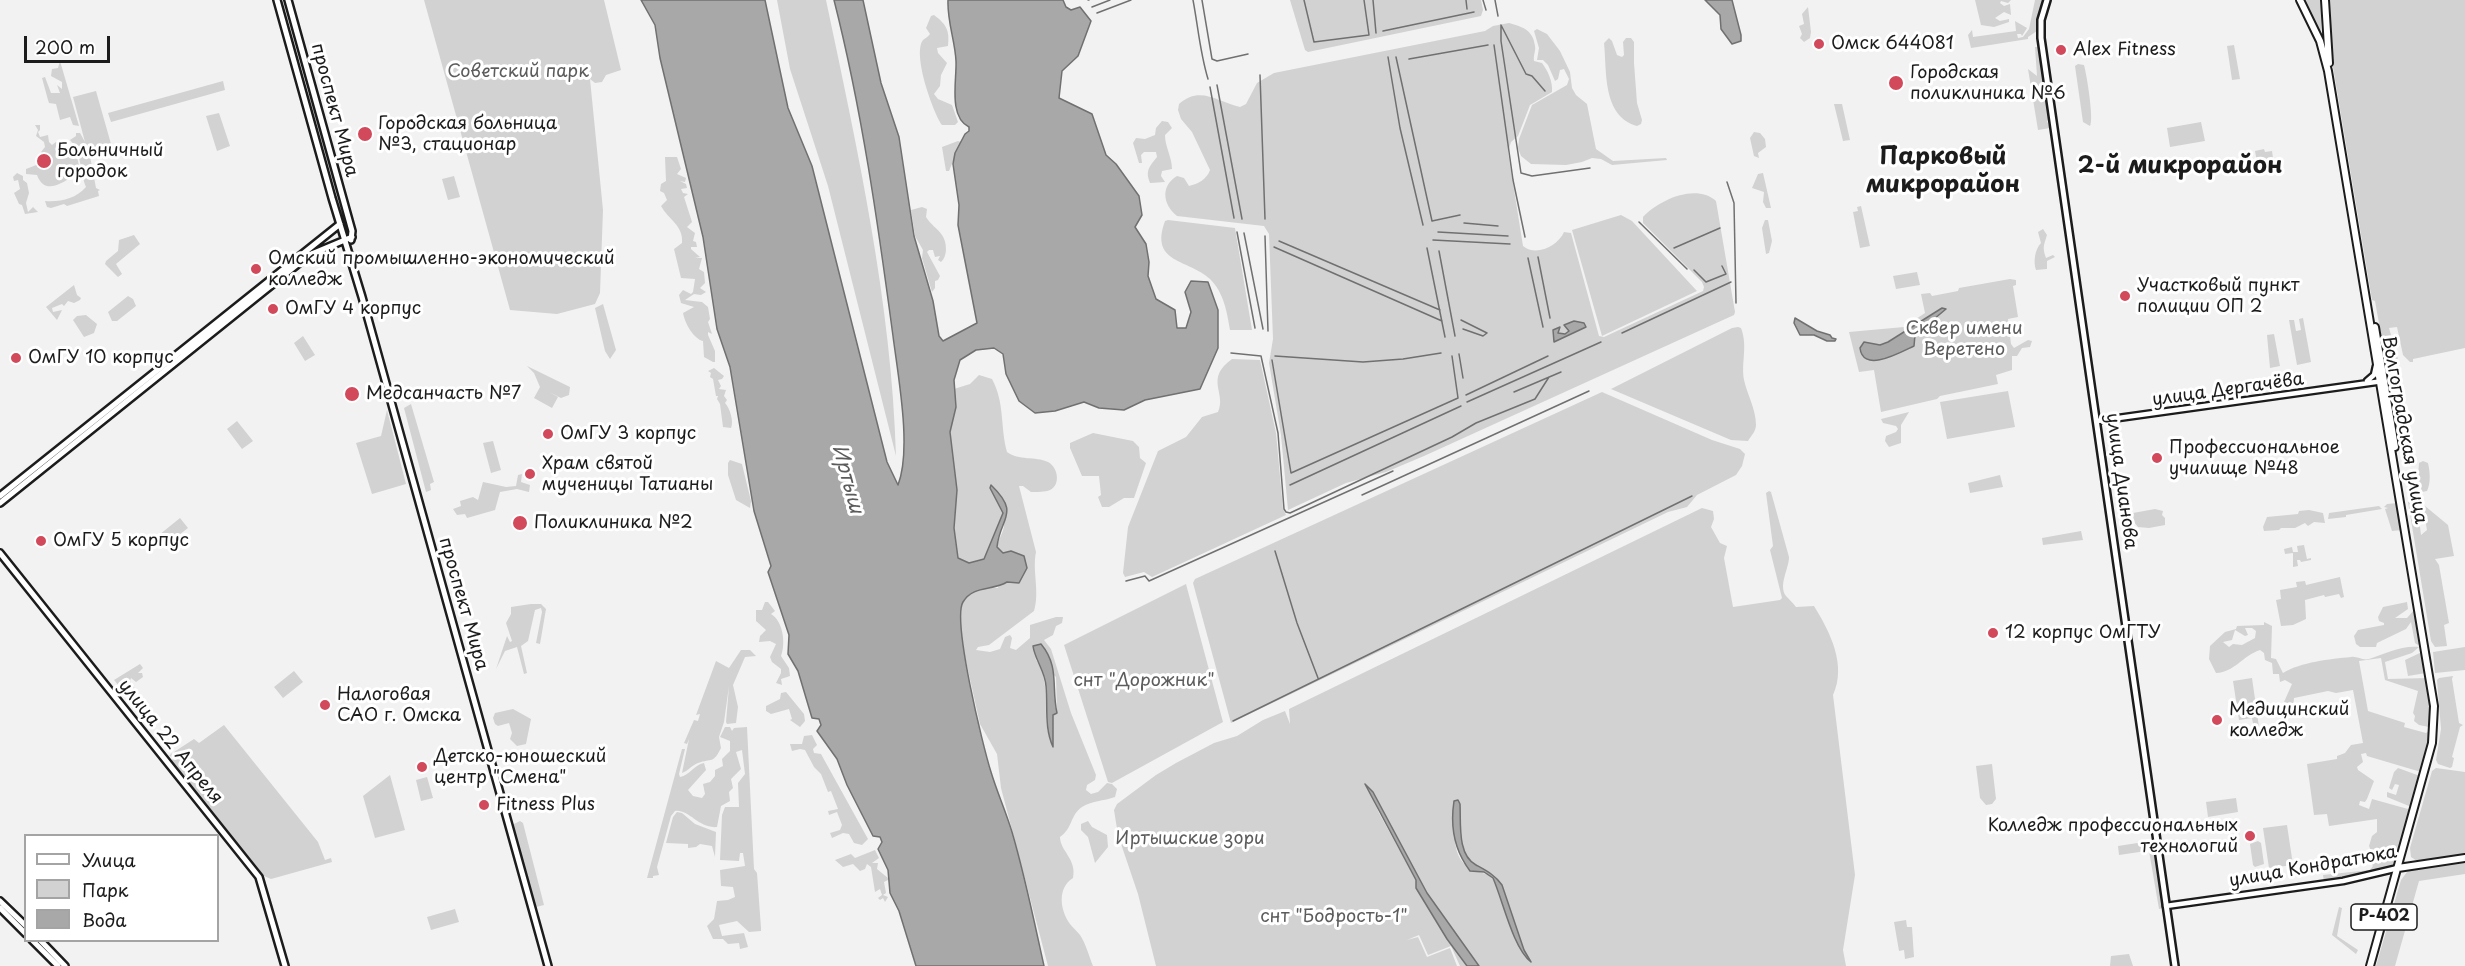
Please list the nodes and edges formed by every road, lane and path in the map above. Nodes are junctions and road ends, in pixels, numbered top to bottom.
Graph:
1 (277, 0) edge
2 (288, 0) edge
3 (2046, 0) edge
4 (2300, 0) edge
5 (2325, 0) edge
6 (299, 41) junction
7 (289, 44) junction
8 (312, 89) junction
9 (302, 90) junction
10 (346, 212) junction
11 (337, 215) junction
12 (340, 224) junction
13 (351, 228) junction
14 (352, 237) junction
15 (346, 241) junction
16 (349, 251) junction
17 (2377, 363) junction
18 (2382, 379) junction
19 (2368, 383) junction
20 (2383, 398) junction
21 (2097, 421) junction
22 (0, 496) edge
23 (0, 503) edge
24 (0, 553) edge
25 (2465, 858) edge
26 (2398, 868) junction
27 (0, 901) edge
28 (2166, 906) junction
29 (0, 908) edge
30 (24, 924) edge
31 (24, 932) edge
32 (34, 942) edge
33 (42, 942) edge
34 (58, 966) edge
35 (65, 966) edge
36 (285, 966) edge
37 (548, 966) edge
38 (2175, 966) edge
39 (2370, 966) edge

1 - 7 main road, проспект Мира
2 - 6 main road, проспект Мира
3 - 21 main road, улица Дианова
4 - 17 main road, Волгоградская улица
5 - 18 main road, Волгоградская улица
6 - 7 main road
6 - 8 main road, проспект Мира
7 - 9 main road, проспект Мира
8 - 9 main road
8 - 10 main road, проспект Мира
9 - 11 main road, проспект Мира
10 - 11 main road
10 - 13 main road, проспект Мира
11 - 12 main road, проспект Мира
12 - 13 main road
12 - 15 main road, проспект Мира
12 - 22 main road
13 - 14 main road, проспект Мира
14 - 15 main road
14 - 16 main road, проспект Мира
15 - 16 main road, проспект Мира
15 - 23 main road
16 - 37 main road, проспект Мира
17 - 18 main road, Волгоградская улица
17 - 19 street
18 - 19 street, улица Дергачёва
18 - 20 main road, Волгоградская улица
18 - 26 main road, Волгоградская улица
19 - 20 street
19 - 21 street, улица Дергачёва
20 - 26 main road, Волгоградская улица
21 - 28 main road, улица Дианова
24 - 36 main road, улица 22 Апреля
25 - 26 main road, улица Кондратюка
26 - 28 street, улица Кондратюка
26 - 39 main road, Волгоградская улица / Р-402
27 - 30 main road
28 - 38 main road, улица Дианова
29 - 31 main road
32 - 34 main road
33 - 35 main road

